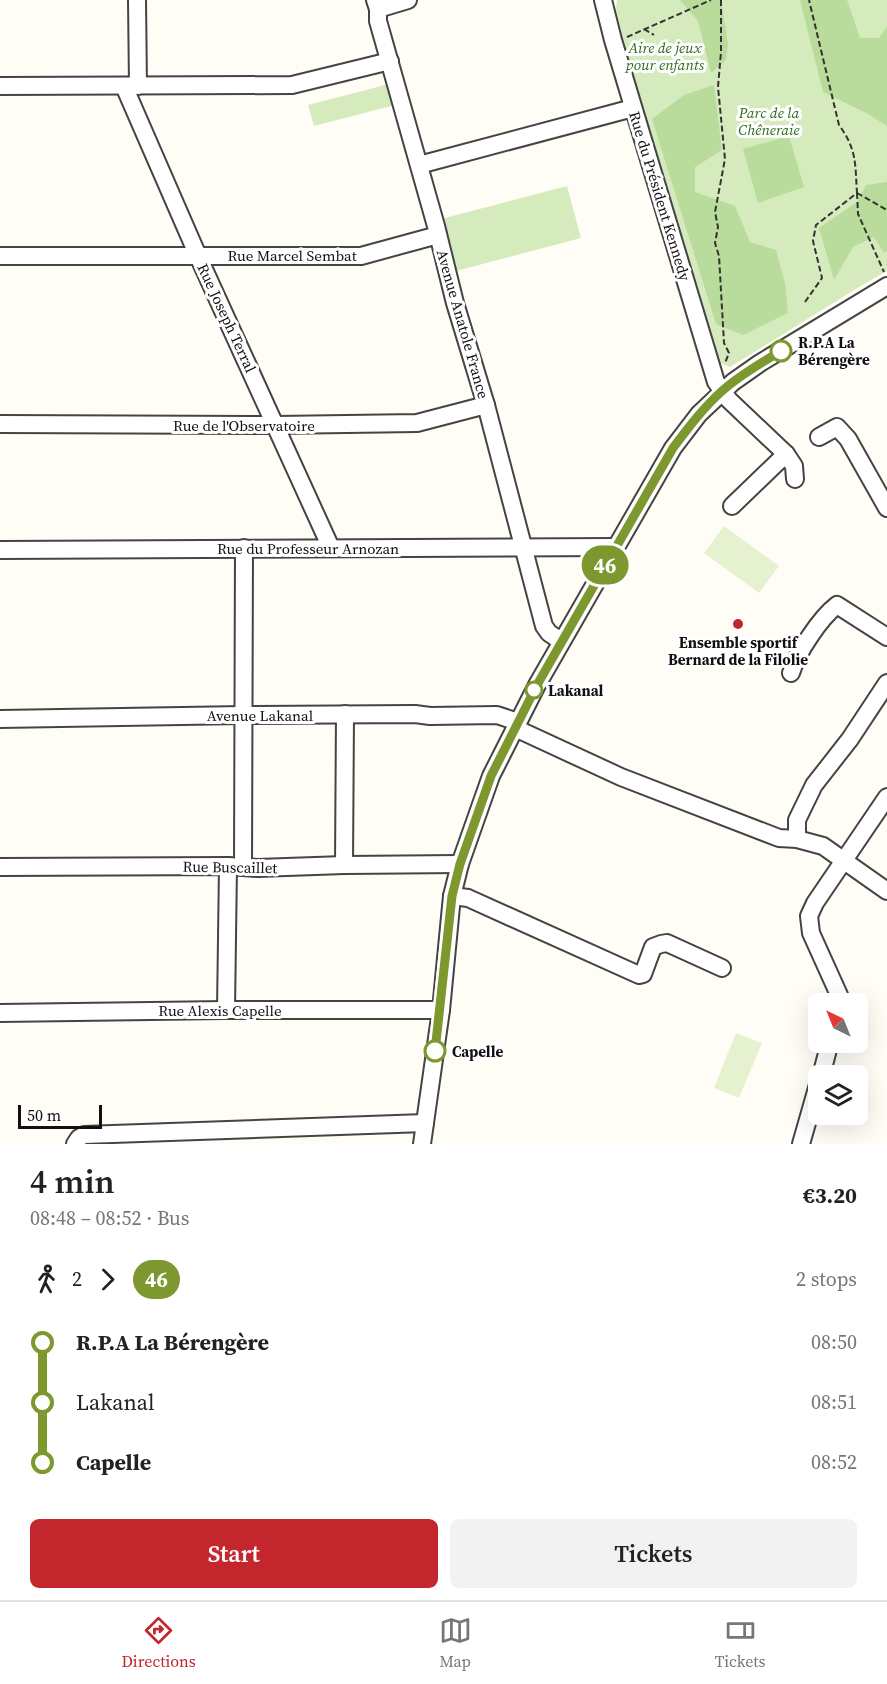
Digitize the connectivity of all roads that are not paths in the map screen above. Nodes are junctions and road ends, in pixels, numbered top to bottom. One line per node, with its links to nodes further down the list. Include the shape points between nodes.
1 (137, 0): 7 (street)
2 (408, 0): 4 (street)
3 (603, 0): 8 (street, Rue du Président Kennedy)
4 (377, 5): 5 (street, Avenue Anatole France)
5 (390, 61): 7 (street, via 292,85); 9 (street, Avenue Anatole France)
6 (0, 86): 7 (street)
7 (131, 86): 12 (street, Rue Joseph Terral)
8 (633, 108): 9 (street); 14 (street, Rue du Président Kennedy)
9 (419, 165): 10 (street, Avenue Anatole France)
10 (438, 235): 12 (street, Rue Marcel Sembat, via 361,256); 15 (street, Avenue Anatole France)
11 (0, 256): 12 (street, Rue Marcel Sembat)
12 (198, 256): 17 (street, Rue Joseph Terral)
13 (887, 286): 14 (street)
14 (719, 386): 19 (street); 24 (street, via 673,448)
15 (486, 405): 17 (street, Rue de l'Observatoire, via 417,423); 23 (street, Avenue Anatole France)
16 (0, 424): 17 (street, Rue de l'Observatoire)
17 (276, 425): 25 (street, Rue Joseph Terral)
18 (819, 437): 22 (street, via 837,428 848,439)
19 (786, 454): 20 (street, via 794,466); 21 (street)
20 (795, 479)
21 (732, 506)
22 (887, 507)
23 (524, 547): 24 (street, Rue du Professeur Arnozan); 25 (street, Rue du Professeur Arnozan); 29 (street, Avenue Anatole France, via 544,626)
24 (615, 547): 29 (street)
25 (331, 548): 27 (street, Rue du Professeur Arnozan)
26 (0, 549): 27 (street, Rue du Professeur Arnozan)
27 (244, 549): 33 (street)
28 (887, 637): 30 (street, via 837,605 806,643)
29 (561, 641): 35 (street)
30 (790, 673)
31 (887, 683): 37 (street, via 814,785 797,820)
32 (345, 714): 33 (street, Avenue Lakanal); 35 (street, Avenue Lakanal, via 498,715); 40 (street)
33 (243, 715): 34 (street, Avenue Lakanal); 41 (street)
34 (0, 719)
35 (517, 725): 37 (street, Avenue Lakanal, via 621,777 779,838); 39 (street, via 491,776)
36 (887, 797): 38 (street)
37 (797, 839): 38 (street, Avenue Lakanal, via 823,846)
38 (843, 861): 43 (street, Avenue Lakanal); 46 (street, via 809,916 811,933)
39 (460, 864): 40 (street, Rue Buscaillet); 44 (street)
40 (344, 865): 41 (street, Rue Buscaillet)
41 (236, 866): 42 (street, Rue Buscaillet); 47 (street)
42 (0, 867)
43 (887, 891)
44 (452, 896): 45 (street, via 468,898 639,975 643,974 653,947 667,943); 48 (street)
45 (722, 968)
46 (838, 993)
47 (226, 1010): 48 (street, Rue Alexis Capelle); 49 (street, Rue Alexis Capelle)
48 (441, 1010): 51 (street)
49 (0, 1013)
50 (808, 1120): 54 (street)
51 (425, 1123): 52 (street, via 84,1135); 53 (street)
52 (75, 1144)
53 (422, 1144)
54 (801, 1144)

